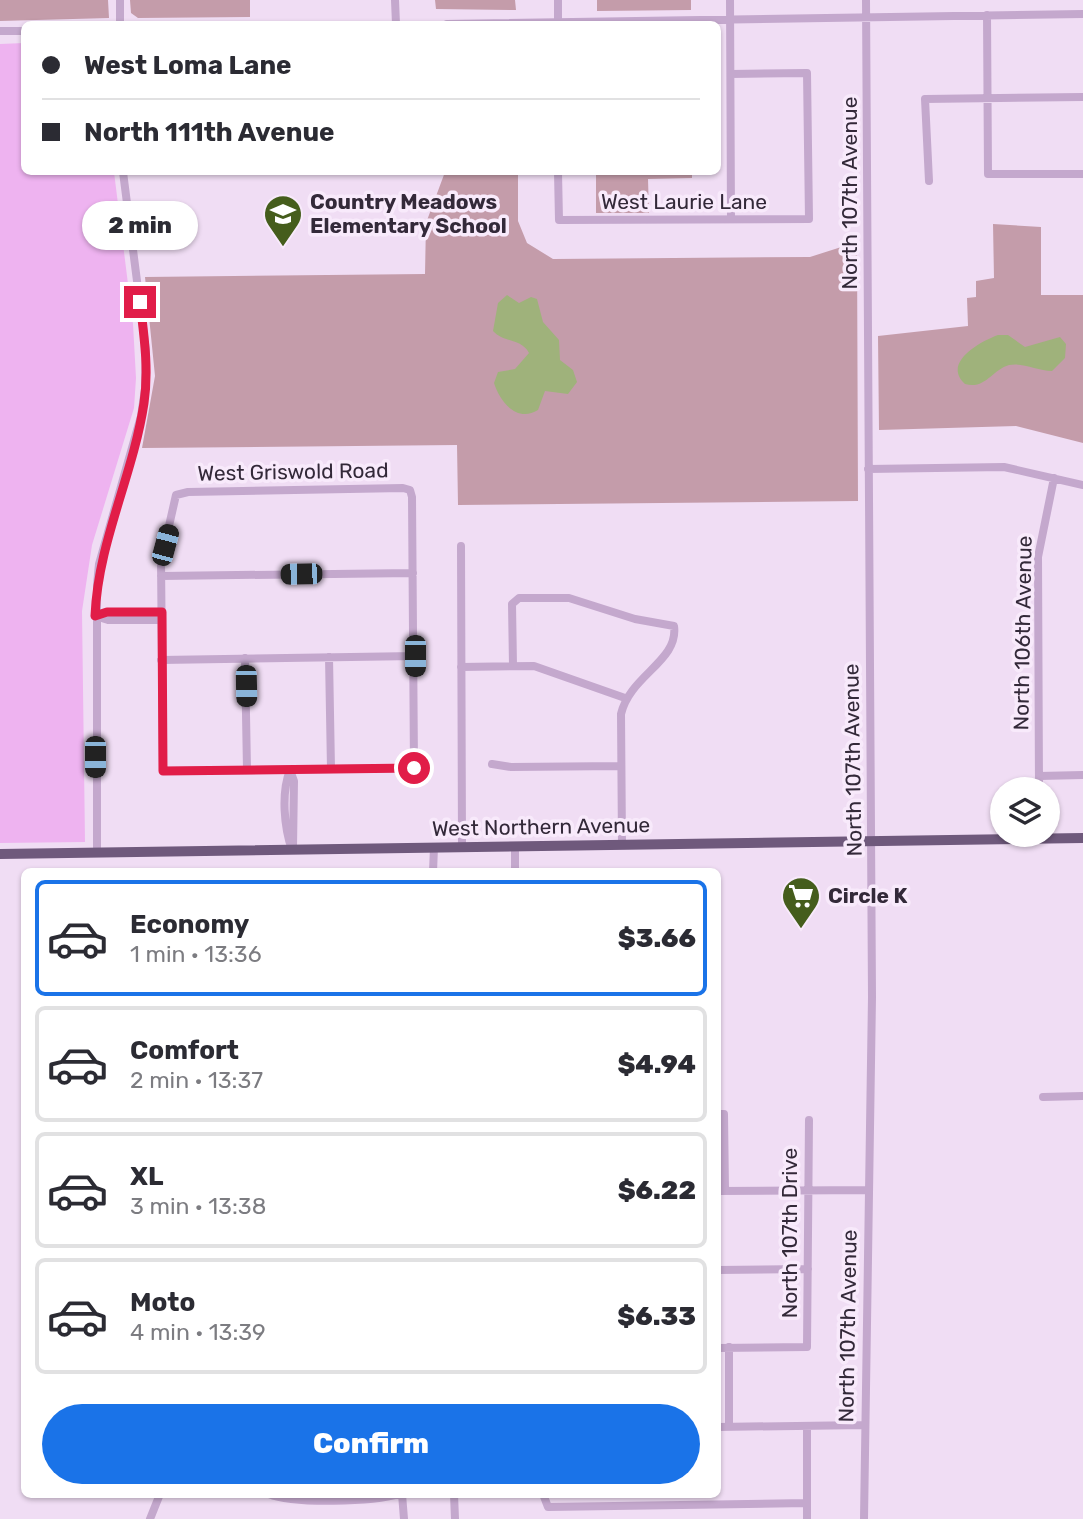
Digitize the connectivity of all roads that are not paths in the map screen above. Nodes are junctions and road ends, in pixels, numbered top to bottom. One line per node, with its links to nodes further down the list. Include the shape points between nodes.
1 (120, 0): 10 (street)
2 (395, 0): 11 (street)
3 (558, 0): 12 (street)
4 (730, 0): 9 (street)
5 (866, 0): 8 (street, North 107th Avenue)
6 (1083, 14): 7 (street)
7 (987, 15): 8 (street); 18 (street)
8 (867, 17): 9 (street); 24 (street, North 107th Avenue)
9 (730, 19): 13 (street); 16 (street)
10 (120, 21)
11 (396, 21)
12 (558, 21)
13 (644, 21)
14 (0, 31): 15 (street)
15 (21, 31)
16 (731, 74): 23 (street); 23 (street, West Laurie Lane, via 807,73 809,219)
17 (1083, 97): 18 (street)
18 (987, 99): 19 (street, via 988,174); 22 (street, via 925,99)
19 (1083, 174)
20 (123, 175): 30 (street, via 146,351 145,389 99,564)
21 (558, 175): 23 (street, West Laurie Lane, via 559,220)
22 (929, 181)
23 (732, 219)
24 (868, 469): 25 (street, via 995,467); 49 (street, North 107th Avenue)
25 (1054, 478): 26 (street); 45 (street, North 106th Avenue, via 1038,557)
26 (1083, 485)
27 (461, 546): 37 (street)
28 (413, 573): 29 (street); 29 (street, West Griswold Road, via 410,490 201,491 176,495); 32 (street)
29 (161, 576): 31 (street)
30 (95, 616): 31 (street, via 108,620); 55 (street)
31 (162, 616): 35 (street)
32 (415, 656): 33 (street); 41 (street, via 414,768)
33 (329, 657): 34 (street); 41 (street)
34 (245, 658): 35 (street); 42 (street)
35 (161, 660): 42 (street, via 163,771)
36 (513, 666): 37 (street); 38 (street, via 550,670); 38 (street, via 514,599 569,598 674,626 669,651)
37 (461, 667): 53 (street)
38 (625, 698): 40 (street)
39 (492, 764): 40 (street)
40 (621, 766): 50 (street)
41 (331, 769): 43 (street)
42 (247, 770): 43 (street)
43 (290, 770): 54 (street, via 294,780)
44 (1083, 775): 45 (street)
45 (1039, 776)
46 (1060, 837): 48 (main road, West Northern Avenue)
47 (990, 838): 49 (main road, West Northern Avenue)
48 (1083, 838)
49 (871, 842): 50 (main road, West Northern Avenue); 64 (street, North 107th Avenue)
50 (622, 845): 51 (main road, West Northern Avenue)
51 (515, 846): 53 (main road, West Northern Avenue); 58 (street)
52 (433, 847): 53 (main road, West Northern Avenue); 54 (main road, West Northern Avenue); 57 (street)
53 (462, 847)
54 (292, 850): 55 (main road, West Northern Avenue)
55 (97, 853): 56 (main road, West Northern Avenue)
56 (0, 854)
57 (433, 868)
58 (515, 868)
59 (1083, 1096): 60 (street)
60 (1043, 1097)
61 (721, 1114): 65 (street)
62 (808, 1120): 63 (street, North 107th Drive)
63 (809, 1190): 64 (street); 65 (street); 66 (street, North 107th Drive)
64 (867, 1190): 70 (street, North 107th Avenue)
65 (721, 1191)
66 (808, 1269): 67 (street); 69 (street, North 107th Drive, via 807,1347)
67 (721, 1270)
68 (721, 1348): 69 (street)
69 (729, 1348): 73 (street)
70 (865, 1425): 71 (street); 85 (street, North 107th Avenue)
71 (807, 1426): 73 (street); 80 (street)
72 (721, 1427): 73 (street)
73 (729, 1427)
74 (158, 1498): 81 (street)
75 (284, 1498): 76 (street)
76 (377, 1498)
77 (401, 1498): 82 (street)
78 (454, 1498): 83 (street)
79 (545, 1498): 80 (street, via 548,1507)
80 (807, 1503): 84 (street)
81 (150, 1519)
82 (404, 1519)
83 (455, 1519)
84 (807, 1519)
85 (864, 1519)

